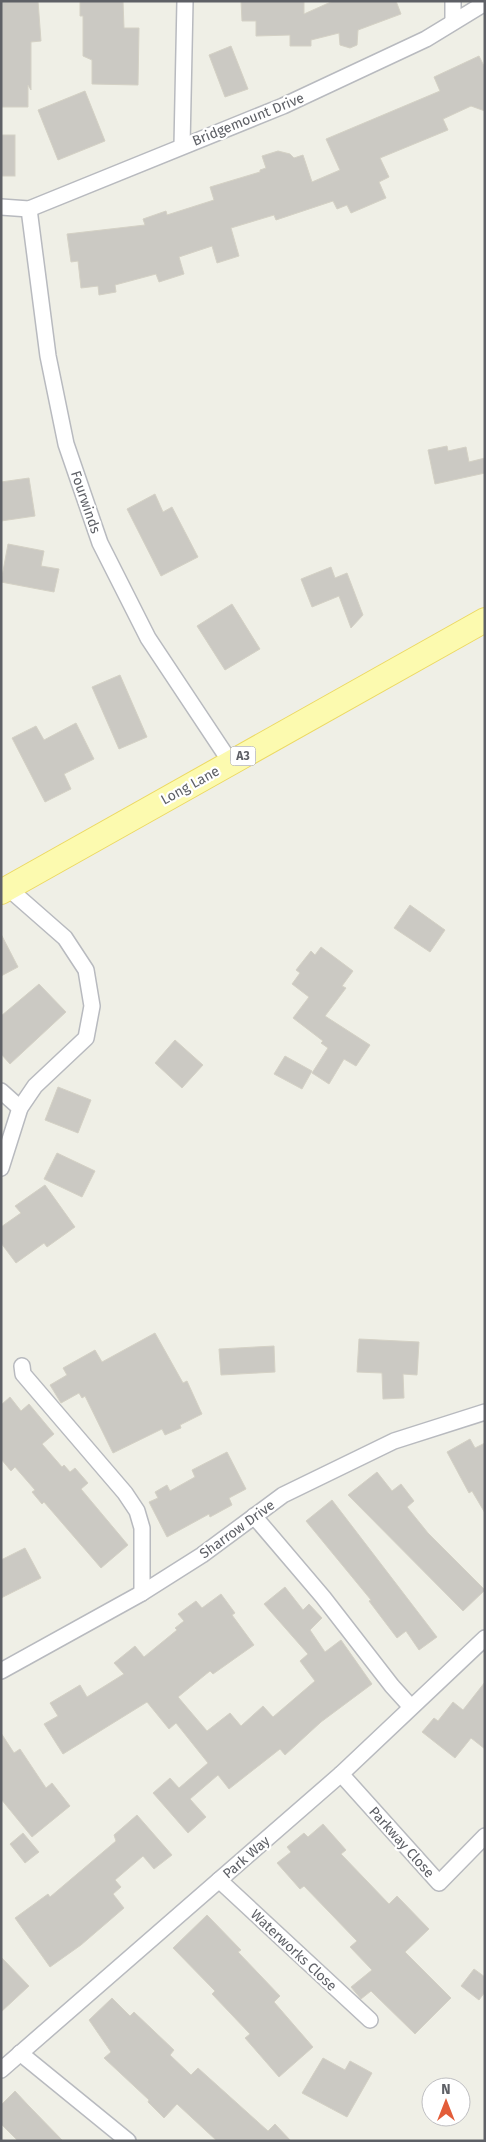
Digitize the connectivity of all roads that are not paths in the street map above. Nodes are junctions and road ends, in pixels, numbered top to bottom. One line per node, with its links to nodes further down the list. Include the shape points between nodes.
1 (185, 1): 5 (street)
2 (453, 1): 4 (street)
3 (485, 3): 4 (street, Bridgemount Drive)
4 (453, 22): 5 (street, Bridgemount Drive, via 426,39 283,106)
5 (182, 146): 7 (street, Bridgemount Drive)
6 (1, 208): 7 (street, Bridgemount Drive)
7 (29, 209): 9 (street, Fourwinds, via 48,356 66,444 100,543 148,638)
8 (485, 620): 9 (main road, Long Lane / A3)
9 (231, 763): 10 (main road, Long Lane / A3)
10 (5, 890): 12 (street, via 65,938 86,970 92,1006 86,1038 35,1086)
11 (1, 1091): 12 (street)
12 (20, 1108): 13 (street)
13 (1, 1168)
14 (22, 1366): 17 (street, via 23,1374 137,1511 142,1528)
15 (485, 1412): 16 (street, Sharrow Drive, via 394,1441 283,1495)
16 (254, 1516): 17 (street, Sharrow Drive, via 202,1555); 20 (street)
17 (142, 1593): 19 (street, Sharrow Drive)
18 (485, 1638): 20 (street, Park Way)
19 (1, 1671)
20 (411, 1707): 21 (street, Park Way)
21 (341, 1774): 22 (street, Parkway Close, via 439,1883); 23 (street, Park Way)
22 (485, 1836)
23 (219, 1880): 24 (street, Waterworks Close); 25 (street, Park Way)
24 (370, 2020)
25 (20, 2053): 26 (street, Park Way); 27 (street)
26 (1, 2070)
27 (128, 2141)

